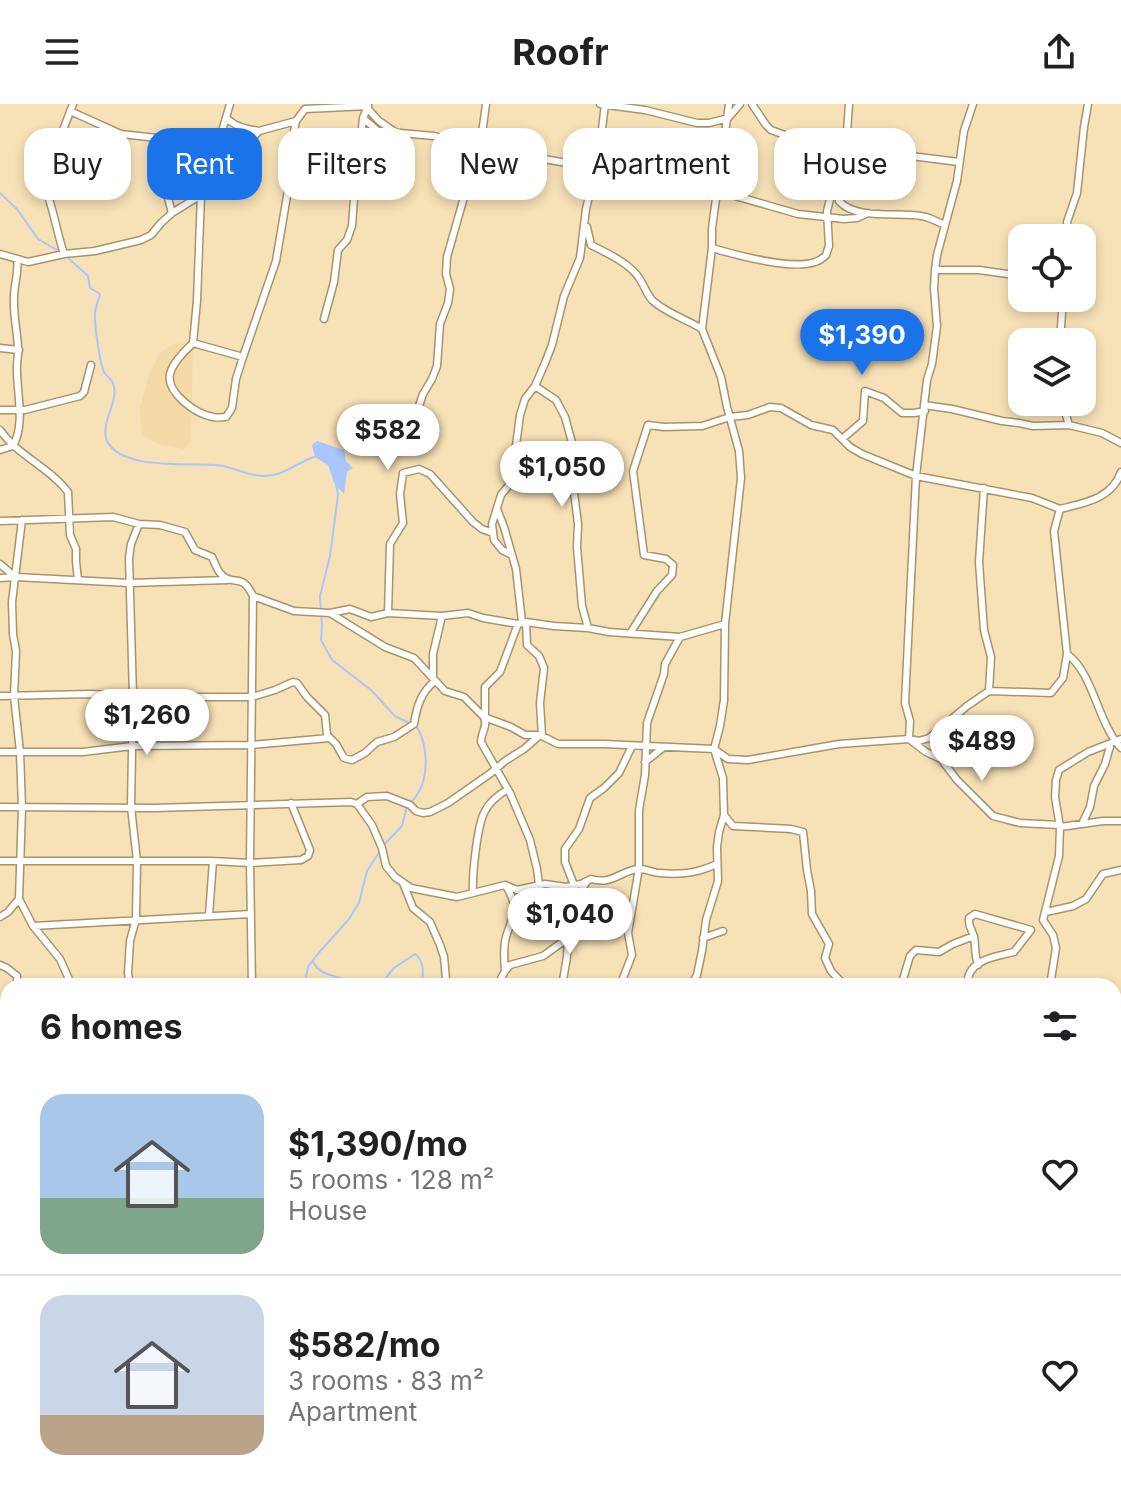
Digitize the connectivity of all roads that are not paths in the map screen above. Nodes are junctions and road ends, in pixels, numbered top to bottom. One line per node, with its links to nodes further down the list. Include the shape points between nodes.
1 (230, 104): 12 (street)
2 (486, 104): 20 (street)
3 (603, 104): 14 (street, via 697,123); 21 (street)
4 (729, 104): 14 (street)
5 (740, 104): 14 (street)
6 (752, 104): 25 (street)
7 (849, 104): 23 (street)
8 (973, 104): 28 (street)
9 (1088, 104): 42 (street, via 1077,193)
10 (368, 106): 13 (street); 15 (street, via 305,109); 19 (street)
11 (71, 107): 26 (street, via 121,134); 46 (street, via 43,182)
12 (226, 118): 16 (street); 17 (street)
13 (363, 118): 18 (street); 50 (street, via 353,165 352,226 338,250)
14 (728, 118): 22 (street)
15 (296, 121): 24 (street); 55 (street, via 276,261)
16 (223, 128)
17 (242, 128)
18 (375, 128)
19 (389, 128)
20 (483, 128)
21 (601, 128)
22 (727, 128)
23 (847, 128)
24 (262, 130)
25 (774, 131)
26 (147, 137)
27 (916, 156): 28 (street)
28 (959, 162): 43 (street)
29 (169, 200): 38 (street)
30 (193, 200): 38 (street)
31 (201, 200): 52 (street)
32 (463, 200): 66 (street, via 447,257 450,289 440,324 437,366 418,409)
33 (587, 200): 41 (street)
34 (717, 200): 44 (street)
35 (749, 200): 40 (street)
36 (830, 200): 40 (street)
37 (839, 200): 39 (street, via 845,208)
38 (172, 213): 46 (street, via 141,240)
39 (868, 213): 40 (street); 43 (street, via 917,215)
40 (826, 218): 44 (street, via 829,246 818,262 786,264)
41 (585, 219): 51 (street, via 591,245 638,275 661,306); 57 (street, via 580,258)
42 (1067, 224)
43 (945, 225): 48 (street)
44 (712, 248): 51 (street)
45 (0, 254): 47 (street)
46 (64, 254): 47 (street)
47 (17, 260): 54 (street)
48 (935, 270): 49 (street); 58 (street, via 937,326)
49 (1008, 274)
50 (324, 319)
51 (702, 329): 62 (street, via 718,365)
52 (193, 343): 55 (street); 55 (street, via 170,375 172,389 191,408 213,418 226,417 232,408)
53 (0, 348): 54 (street)
54 (19, 350): 60 (street)
55 (243, 357)
56 (91, 365): 60 (street, via 80,396)
57 (535, 386): 73 (street, via 520,415 509,485); 93 (street, via 556,400 576,457 577,547)
58 (924, 408): 63 (street, via 1033,426); 65 (street, via 902,413 865,391 863,421); 71 (street)
59 (0, 410): 60 (street)
60 (19, 410): 68 (street)
61 (1066, 416): 63 (street)
62 (730, 417): 65 (street, via 781,408); 92 (street, via 741,478); 94 (street, via 702,426 648,425 633,471 644,555 673,565 672,575)
63 (1069, 425): 67 (street)
64 (0, 430): 68 (street)
65 (842, 439): 71 (street, via 862,454)
66 (378, 443)
67 (1121, 443)
68 (13, 446): 69 (street); 75 (street, via 66,489)
69 (0, 450)
70 (1121, 472): 74 (street, via 1107,493)
71 (916, 476): 72 (street); 106 (street, via 905,703)
72 (984, 488): 74 (street); 98 (street, via 979,562 991,657)
73 (497, 509): 79 (street); 80 (street)
74 (1060, 509): 96 (street, via 1054,531)
75 (69, 517): 76 (street); 78 (street, via 113,517); 84 (street)
76 (22, 520): 77 (street); 82 (street)
77 (0, 521)
78 (139, 524): 85 (street, via 185,532 195,550 212,557 221,575); 86 (street, via 131,544)
79 (493, 533): 80 (street, via 502,550); 89 (street, via 473,522 430,474 419,469 403,473 403,523 390,544)
80 (512, 555): 91 (street)
81 (0, 564): 82 (street)
82 (16, 577): 83 (street); 84 (street); 100 (street)
83 (0, 578)
84 (78, 580): 86 (street)
85 (239, 580): 86 (street); 87 (street)
86 (129, 583): 101 (street)
87 (253, 596): 88 (street, via 294,611); 102 (street)
88 (330, 613): 89 (street); 97 (street, via 414,658)
89 (388, 613): 90 (street)
90 (442, 616): 91 (street, via 468,613); 97 (street, via 433,654)
91 (522, 622): 93 (street); 103 (street, via 500,672 485,687); 104 (street, via 527,645 544,668)
92 (725, 624): 95 (street); 114 (street, via 724,700)
93 (588, 628): 94 (street)
94 (631, 632): 95 (street)
95 (680, 637): 111 (street, via 665,664 647,723)
96 (1067, 654): 98 (street, via 1063,678 1051,693); 107 (street, via 1076,660)
97 (434, 679): 103 (street); 105 (street, via 414,724 377,742 357,759 344,758)
98 (989, 691): 106 (street, via 929,738)
99 (0, 696): 100 (street)
100 (14, 696): 101 (street); 116 (street)
101 (133, 696): 102 (street); 109 (street)
102 (252, 697): 105 (street, via 297,683 325,715); 108 (street)
103 (485, 717): 104 (street, via 525,735); 118 (street, via 481,742)
104 (541, 735): 110 (street, via 558,744); 118 (street)
105 (329, 738): 108 (street)
106 (909, 739): 114 (street, via 839,744 748,760 728,759); 129 (street, via 941,759 993,816)
107 (1116, 741): 113 (street); 128 (street); 129 (street, via 1059,770 1055,797)
108 (252, 745): 109 (street); 121 (street)
109 (132, 746): 116 (street); 124 (street)
110 (632, 746): 111 (street); 142 (street, via 619,773 590,798 565,849)
111 (646, 746): 112 (street); 117 (street)
112 (664, 747): 114 (street); 117 (street)
113 (1121, 748)
114 (714, 749): 126 (street, via 723,778)
115 (0, 752): 116 (street)
116 (20, 752): 125 (street)
117 (645, 762): 136 (street)
118 (497, 768): 119 (street); 122 (street, via 448,803 423,813 387,796 367,797)
119 (508, 789): 141 (street, via 530,840); 143 (street, via 482,816)
120 (291, 803): 121 (street); 122 (street); 134 (street, via 308,856)
121 (251, 804): 124 (street); 134 (street)
122 (357, 804): 139 (street, via 372,825 386,866)
123 (0, 807): 125 (street)
124 (131, 807): 125 (street); 132 (street)
125 (22, 808): 131 (street)
126 (724, 815): 135 (street); 167 (street, via 733,826 803,832 812,914 829,944 825,958)
127 (1121, 821): 128 (street)
128 (1082, 824): 129 (street)
129 (1060, 826): 145 (street)
130 (0, 861): 131 (street)
131 (20, 861): 132 (street); 144 (street)
132 (137, 861): 133 (street); 149 (street)
133 (213, 861): 134 (street); 147 (street)
134 (250, 863): 146 (street)
135 (717, 864): 136 (street, via 697,873); 154 (street, via 718,881)
136 (639, 868): 138 (street, via 600,882); 165 (street, via 628,933 632,955)
137 (1121, 870): 145 (street, via 1103,874 1086,899)
138 (591, 879): 142 (street); 153 (street, via 583,887)
139 (402, 881): 143 (street, via 452,897); 162 (street, via 413,908 430,922)
140 (505, 885): 141 (street, via 517,890); 143 (street); 157 (street, via 515,907 506,938)
141 (539, 885): 142 (street)
142 (574, 885)
143 (473, 893)
144 (19, 899): 148 (street); 150 (street)
145 (1046, 912): 170 (street, via 1043,920 1053,935)
146 (251, 914): 147 (street); 161 (street)
147 (209, 915): 149 (street)
148 (0, 917)
149 (136, 919): 150 (street); 160 (street)
150 (33, 926): 159 (street)
151 (723, 931): 154 (street)
152 (974, 936): 156 (street); 156 (street, via 968,924 975,914 1031,930 1014,952 987,957); 168 (street, via 939,952 916,950)
153 (568, 938): 157 (street, via 543,956); 164 (street)
154 (703, 938): 166 (street)
155 (0, 965): 158 (street)
156 (978, 965): 169 (street)
157 (505, 971): 163 (street)
158 (17, 978)
159 (68, 978)
160 (129, 978)
161 (252, 978)
162 (446, 978)
163 (501, 978)
164 (563, 978)
165 (623, 978)
166 (695, 978)
167 (838, 978)
168 (903, 978)
169 (967, 978)
170 (1050, 978)

